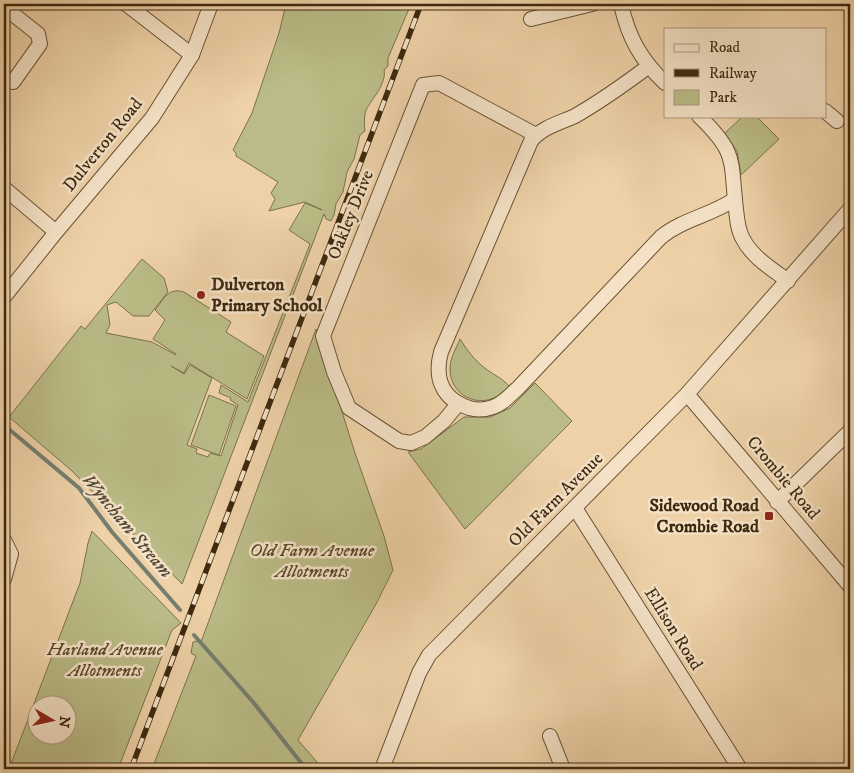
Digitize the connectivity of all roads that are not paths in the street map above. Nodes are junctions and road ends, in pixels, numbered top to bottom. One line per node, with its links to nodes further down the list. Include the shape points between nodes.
1 (126, 4): 7 (street)
2 (211, 4): 7 (street, Dulverton Road)
3 (592, 4): 6 (street)
4 (621, 4): 8 (street, via 631,39)
5 (4, 7): 10 (street, via 38,34 40,44)
6 (532, 19)
7 (192, 55): 18 (street, Dulverton Road, via 145,127)
8 (649, 66): 9 (street); 14 (street, via 602,99)
9 (664, 80)
10 (13, 82)
11 (826, 112): 13 (street)
12 (701, 118): 16 (street, via 728,150 733,164)
13 (837, 121)
14 (536, 135): 22 (street, via 526,151 441,352 441,384); 22 (street, Oakley Drive, via 439,83 423,85 323,336 349,408 399,441 411,443 425,437)
15 (4, 188): 18 (street)
16 (735, 200): 19 (street, via 742,239 757,257); 22 (street, via 677,226 661,237 500,404 483,409)
17 (850, 210): 19 (street, Old Farm Avenue)
18 (56, 232): 20 (street, Dulverton Road)
19 (790, 280): 21 (street, Old Farm Avenue)
20 (4, 297)
21 (687, 394): 24 (street, Crombie Road); 25 (street, Old Farm Avenue)
22 (458, 404)
23 (850, 431): 24 (street)
24 (778, 502): 28 (street, Crombie Road)
25 (575, 508): 30 (street, Old Farm Avenue, via 429,655); 32 (street, Ellison Road)
26 (4, 540): 27 (street, via 11,554)
27 (4, 579)
28 (850, 586)
29 (550, 736): 31 (street)
30 (382, 769)
31 (563, 769)
32 (740, 769)

